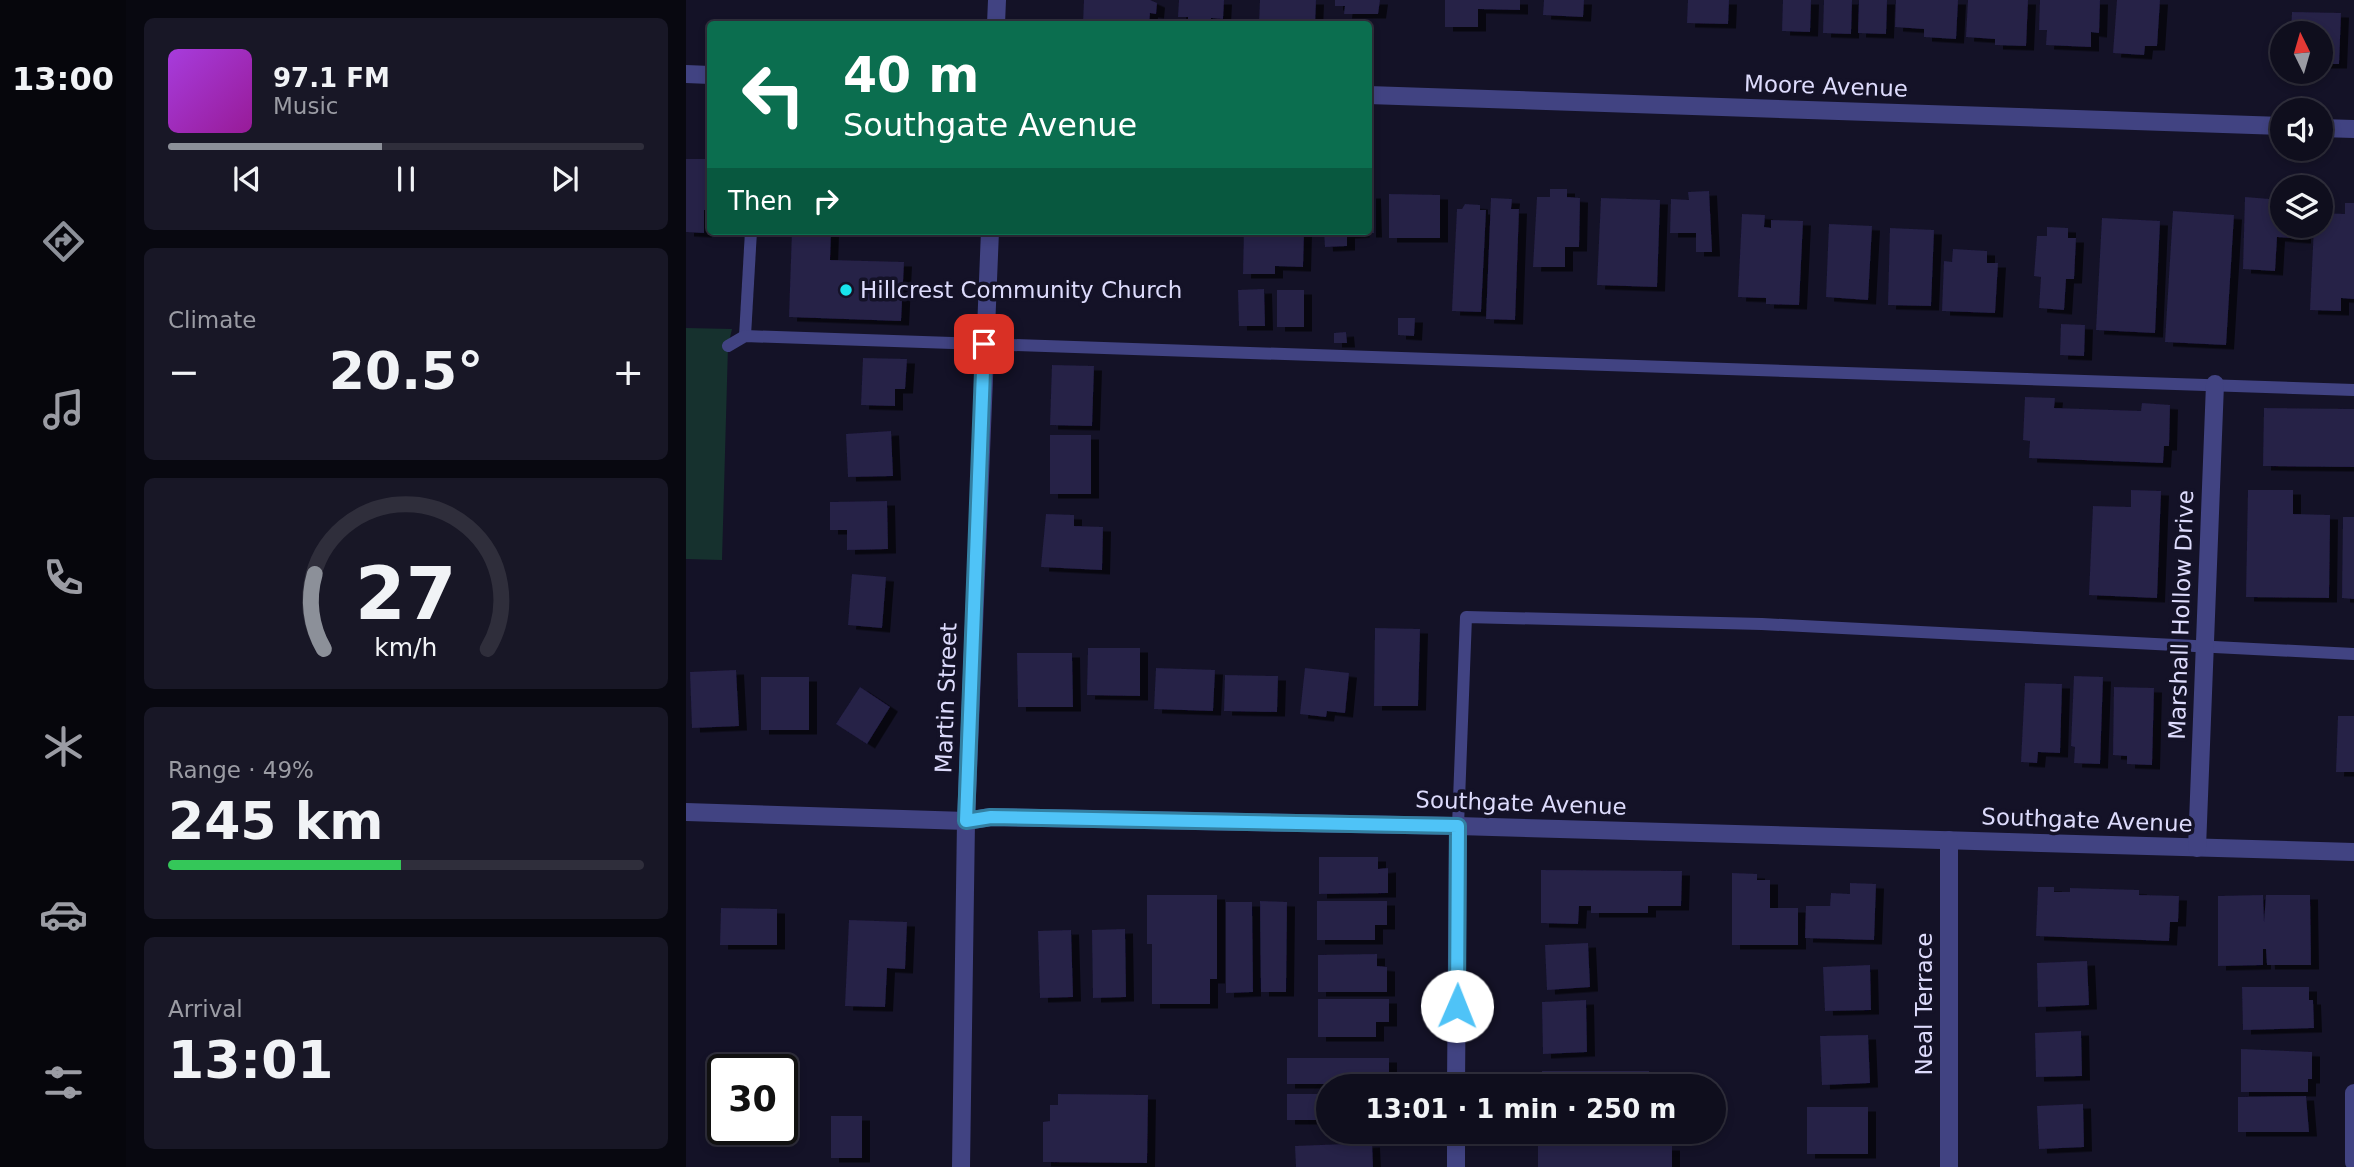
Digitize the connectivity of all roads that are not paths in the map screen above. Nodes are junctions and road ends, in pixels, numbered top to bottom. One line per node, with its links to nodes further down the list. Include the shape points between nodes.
1 (997, 0): 2 (street)
2 (996, 21)
3 (686, 74): 4 (street)
4 (707, 75)
5 (1372, 95): 6 (street, Moore Avenue)
6 (2270, 126)
7 (2333, 128): 8 (street)
8 (2354, 129)
9 (751, 235): 11 (lane)
10 (990, 235): 12 (street, Martin Street)
11 (745, 336): 12 (lane); 13 (lane)
12 (984, 344): 14 (lane); 19 (street, Martin Street)
13 (728, 346)
14 (2214, 384): 15 (lane); 16 (street, Marshall Hollow Drive)
15 (2354, 390)
16 (2204, 648): 17 (lane); 20 (lane, via 1762,624 1465,617); 22 (street, Marshall Hollow Drive)
17 (2354, 654)
18 (686, 811): 19 (street, Southgate Avenue)
19 (966, 821): 20 (street, Southgate Avenue, via 991,817); 28 (street, Martin Street)
20 (1458, 826): 21 (street, Southgate Avenue); 24 (street)
21 (1949, 840): 22 (street, Southgate Avenue); 30 (street, Neal Terrace)
22 (2197, 848): 23 (street, Southgate Avenue)
23 (2354, 852)
24 (1456, 1074)
25 (2354, 1093): 27 (street)
26 (1456, 1144): 29 (street)
27 (2354, 1162)
28 (961, 1167)
29 (1456, 1167)
30 (1949, 1167)

